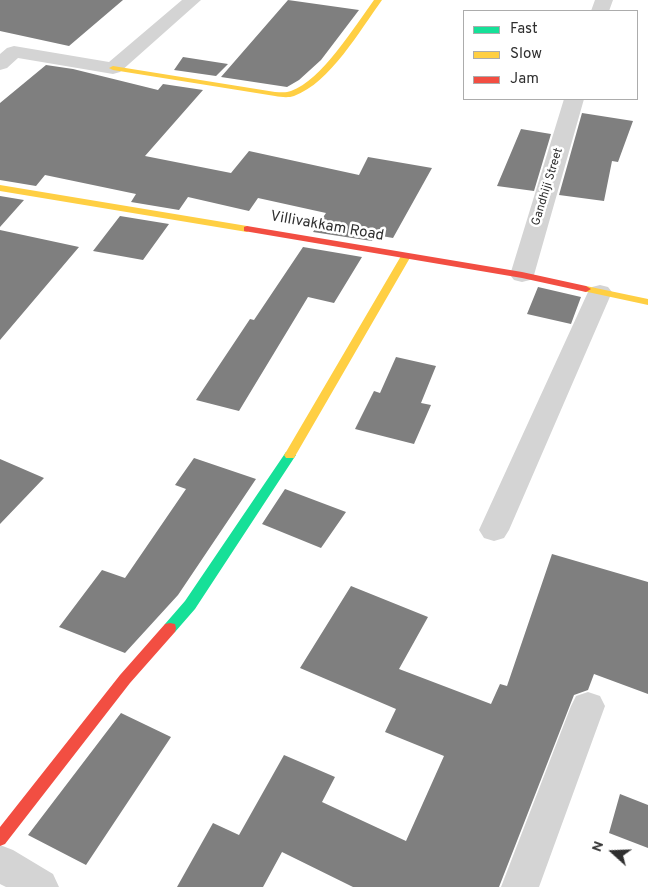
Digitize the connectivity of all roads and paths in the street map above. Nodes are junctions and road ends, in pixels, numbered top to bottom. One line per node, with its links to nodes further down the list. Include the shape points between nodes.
1 (192, 0): 4 (street)
2 (378, 0): 4 (street, via 324,70 291,94)
3 (0, 64): 4 (street, via 14,52)
4 (113, 68)
5 (574, 100): 8 (street, Gandhiji Street)
6 (0, 188): 7 (street, Villivakkam Road)
7 (406, 256): 8 (street, Villivakkam Road); 13 (street, via 301,438 190,606 125,680)
8 (522, 275): 9 (street, Villivakkam Road)
9 (600, 292): 10 (street, Villivakkam Road); 11 (street)
10 (648, 302)
11 (494, 530)
12 (588, 706): 16 (street)
13 (0, 839)
14 (0, 863): 15 (street)
15 (40, 887)
16 (520, 887)

